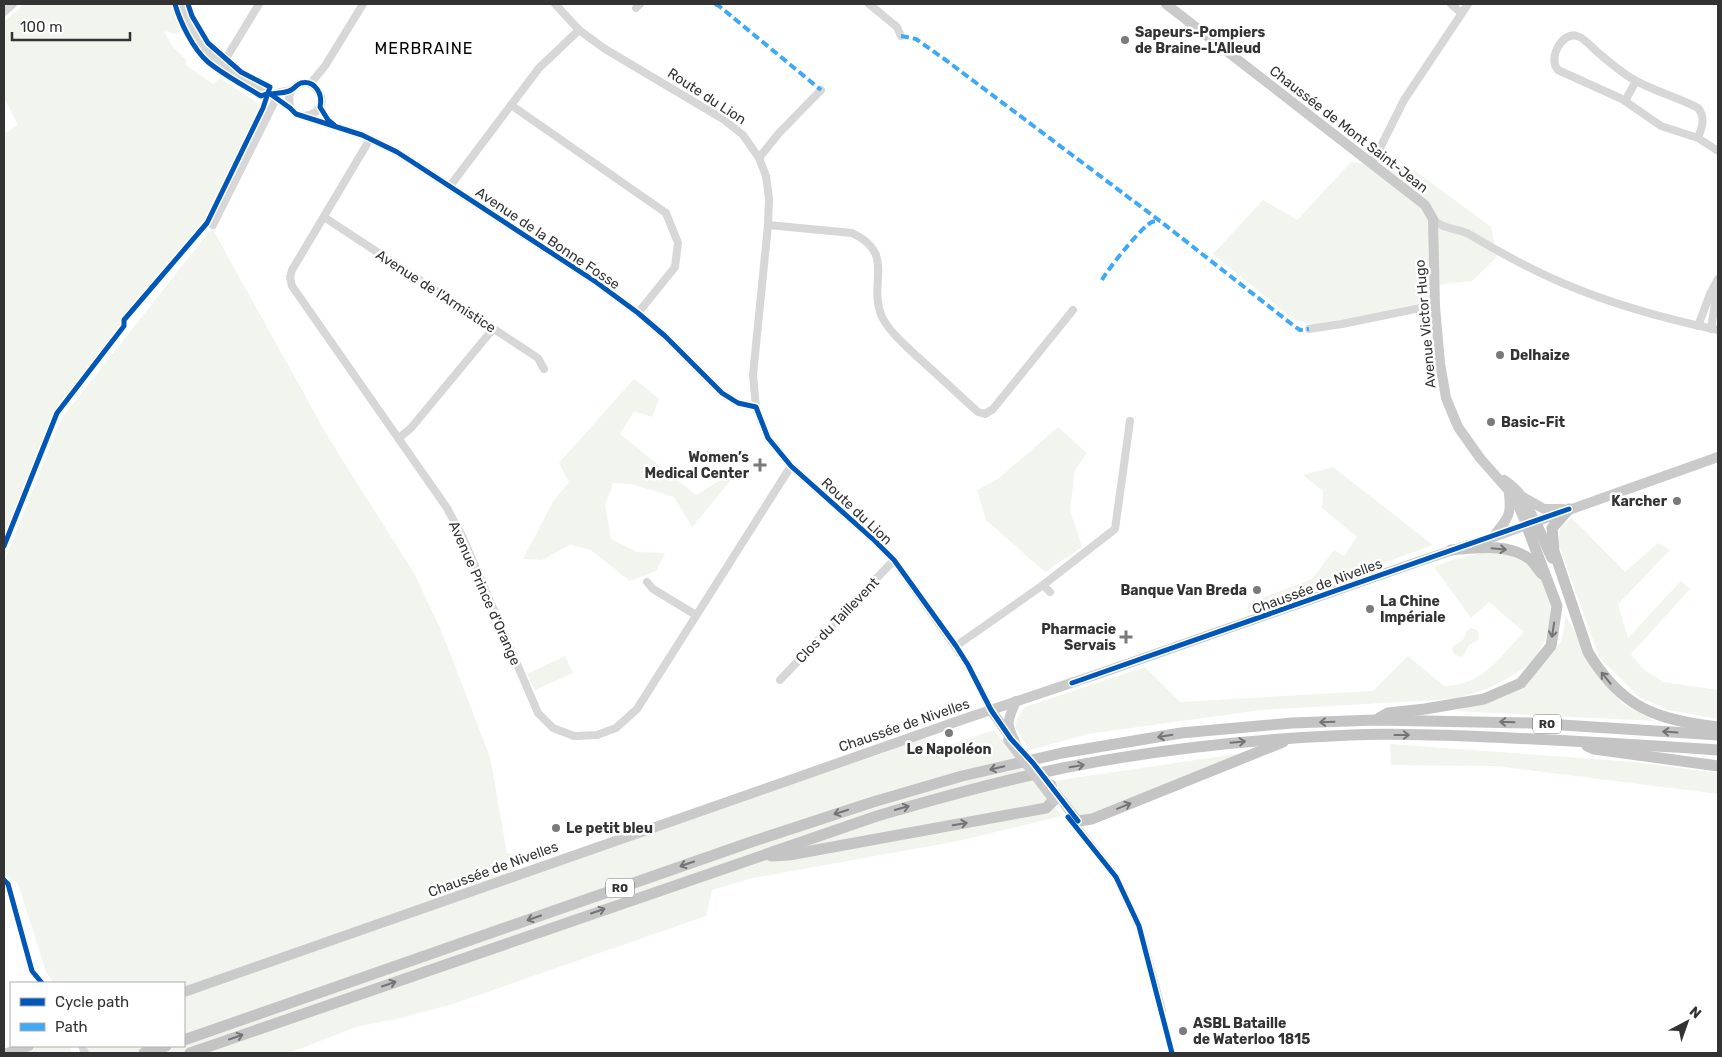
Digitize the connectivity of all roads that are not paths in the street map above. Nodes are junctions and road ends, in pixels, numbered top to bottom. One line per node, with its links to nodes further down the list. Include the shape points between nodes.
1 (13, 4): 10 (street)
2 (182, 4): 14 (street, via 199,42)
3 (259, 4): 14 (street)
4 (363, 4): 15 (street)
5 (555, 4): 12 (street, Route du Lion)
6 (869, 4): 13 (street, via 897,27)
7 (1166, 4): 32 (main road, Chaussée de Mont Saint-Jean)
8 (1452, 4): 11 (street)
9 (1468, 4): 11 (street)
10 (4, 12)
11 (1461, 13): 32 (street, via 1404,100)
12 (579, 30): 23 (street, via 539,68); 31 (street, Route du Lion, via 723,120 743,135)
13 (901, 36)
14 (222, 65): 21 (street)
15 (322, 71): 17 (street); 18 (street)
16 (1636, 81): 22 (street); 22 (street, via 1577,36 1566,37 1557,49 1553,62 1558,70); 28 (street, via 1698,108 1704,122)
17 (310, 84): 18 (street); 19 (street, via 300,84)
18 (318, 89): 24 (street, via 322,101)
19 (291, 90): 21 (street); 25 (street)
20 (821, 90): 31 (street)
21 (273, 97): 25 (street); 36 (street)
22 (1625, 101): 28 (street, via 1661,126)
23 (511, 105): 33 (street); 42 (street, via 666,212 678,243 675,268)
24 (320, 107): 26 (street); 27 (street)
25 (290, 108): 26 (street)
26 (304, 116): 27 (street, Avenue de la Bonne Fosse)
27 (335, 127): 29 (street, Avenue de la Bonne Fosse)
28 (1698, 138): 30 (street)
29 (370, 139): 33 (street, Avenue de la Bonne Fosse); 34 (street, Avenue Prince d'Orange)
30 (1718, 151)
31 (759, 158): 37 (street, Route du Lion, via 769,198)
32 (1372, 164): 35 (main road, Chaussée de Mont Saint-Jean, via 1425,205)
33 (450, 186): 42 (street, Avenue de la Bonne Fosse)
34 (324, 217): 44 (street, Avenue de l'Armistice); 50 (street, Avenue Prince d'Orange, via 292,270 292,286)
35 (1433, 219): 40 (main road, Avenue Victor Hugo); 43 (street, Chaussée de Mont Saint-Jean, via 1574,288)
36 (213, 225)
37 (768, 225): 41 (street, via 852,233 866,241 876,254 879,308 889,327 978,412 985,414 993,409); 48 (street, Route du Lion, via 753,374)
38 (1718, 279): 39 (street)
39 (1714, 287): 43 (street); 46 (street)
40 (1435, 307): 45 (street); 53 (main road, Avenue Victor Hugo, via 1446,398 1458,427)
41 (1073, 310)
42 (638, 312): 48 (street, Avenue de la Bonne Fosse, via 722,393 738,403)
43 (1698, 326): 46 (street, Chaussée de Mont Saint-Jean)
44 (493, 329): 47 (street, Avenue de l'Armistice, via 538,358); 50 (street, via 411,428)
45 (1309, 329)
46 (1715, 330)
47 (544, 369)
48 (756, 407): 52 (street, Route du Lion, via 768,438)
49 (1130, 421): 63 (street, via 1115,529)
50 (399, 438): 66 (street, Avenue Prince d'Orange, via 447,508 463,538 538,713 553,728 574,736 597,735 616,728 637,710)
51 (1718, 457): 56 (main road, Chaussée de Nivelles)
52 (791, 466): 60 (street, Route du Lion); 66 (street, Avenue Prince d'Orange)
53 (1493, 472): 54 (main road, Avenue Victor Hugo); 55 (main road, Avenue Victor Hugo)
54 (1509, 491): 57 (main road, Avenue Victor Hugo); 58 (main road, via 1509,515)
55 (1523, 497): 56 (main road, Avenue Victor Hugo, via 1544,509); 57 (main road, Avenue Victor Hugo)
56 (1569, 509): 57 (main road, Chaussée de Nivelles); 65 (highway, via 1552,528 1554,551)
57 (1530, 523): 58 (main road, Chaussée de Nivelles); 62 (highway); 65 (highway)
58 (1493, 537): 59 (main road, Chaussée de Nivelles)
59 (1451, 550): 62 (highway, one-way to 62, via 1511,550 1531,561); 69 (main road, Chaussée de Nivelles)
60 (894, 560): 67 (street, Route du Lion); 68 (street, Clos du Taillevent)
61 (647, 582): 66 (street)
62 (1549, 583): 71 (highway, one-way to 71, via 1557,606 1551,646 1521,682 1484,699 1388,713)
63 (1043, 585): 64 (street); 67 (street)
64 (1050, 592)
65 (1568, 594): 72 (highway, one-way to 65, via 1660,716 1616,691 1588,652)
66 (696, 615)
67 (956, 646): 70 (street, Route du Lion)
68 (780, 680)
69 (1016, 702): 70 (main road, Chaussée de Nivelles); 76 (main road, Route du Lion, via 1008,724)
70 (991, 710): 76 (main road, Route du Lion, via 996,725); 82 (main road, Chaussée de Nivelles)
71 (1376, 720): 73 (highway, R0, one-way to 71, via 1531,723); 84 (highway, R0, one-way to 84, via 1292,723 1181,734 1062,753 962,776 754,841)
72 (1718, 728)
73 (1718, 735)
74 (1292, 738): 75 (highway, R0, one-way to 75, via 1442,735); 80 (highway, one-way to 74, via 1092,819); 81 (highway, R0, one-way to 74, via 877,816 1064,768 1181,748)
75 (1571, 740): 77 (highway, R0); 78 (highway, via 1594,749)
76 (1012, 742): 79 (main road, Route du Lion, bridge); 79 (main road, Route du Lion, via 1033,763)
77 (1718, 750)
78 (1718, 766)
79 (1054, 793): 80 (main road, Route du Lion); 81 (highway, one-way to 79, via 789,856 1046,808)
80 (1074, 820): 83 (street, Route du Lion, via 1116,877 1139,926)
81 (756, 857): 89 (highway, R0, one-way to 81)
82 (185, 992)
83 (1162, 1010)
84 (185, 1040)
85 (26, 1047): 87 (main road)
86 (163, 1047): 88 (highway)
87 (7, 1053)
88 (144, 1053)
89 (190, 1053)

